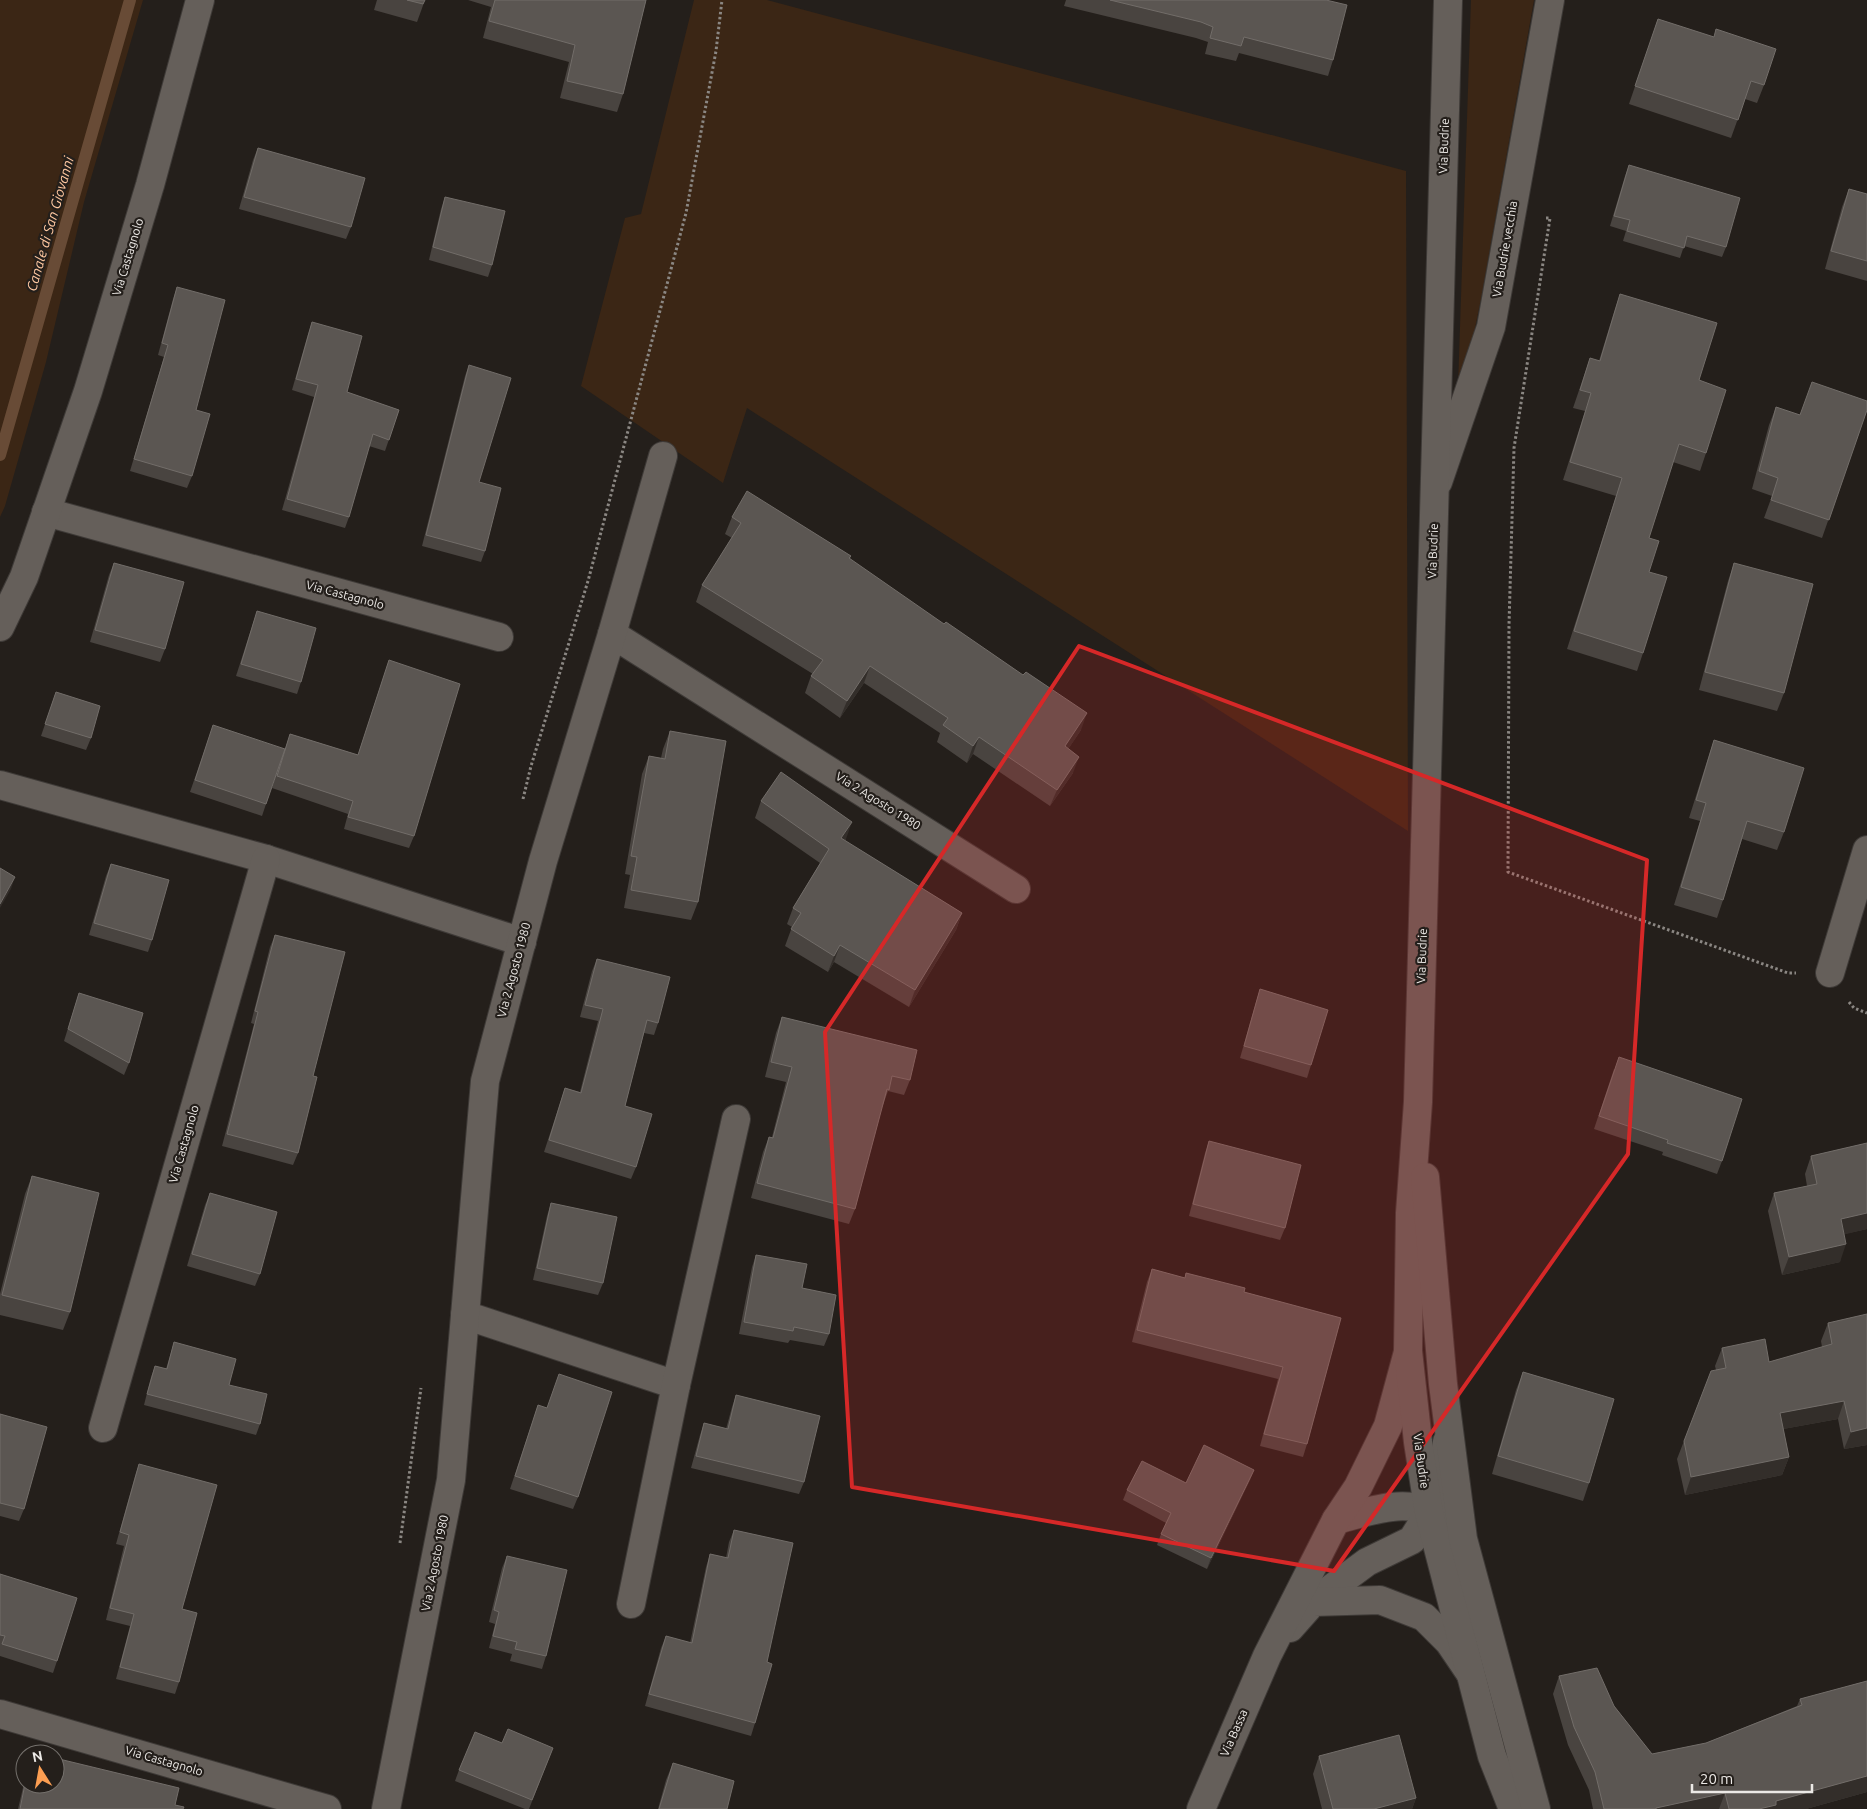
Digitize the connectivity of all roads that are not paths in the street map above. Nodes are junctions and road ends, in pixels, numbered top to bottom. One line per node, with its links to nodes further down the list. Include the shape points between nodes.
1 (200, 0): 6 (street, Via Castagnolo, via 150,184)
2 (1448, 0): 5 (street, Via Budrie)
3 (1550, 0): 5 (street, Via Budrie vecchia, via 1491,327)
4 (663, 456): 8 (street, Via 2 Agosto 1980)
5 (1434, 492): 16 (street, Via Budrie)
6 (46, 512): 7 (street, Via Castagnolo, via 24,577); 9 (street, Via Castagnolo)
7 (0, 627)
8 (612, 634): 13 (street, Via 2 Agosto 1980); 14 (street, Via 2 Agosto 1980, via 543,861)
9 (499, 638)
10 (0, 785): 12 (street)
11 (1867, 850): 15 (street)
12 (266, 859): 14 (street); 21 (street, Via Castagnolo)
13 (1016, 889)
14 (522, 942): 18 (street, Via 2 Agosto 1980, via 485,1081)
15 (1830, 973)
16 (1418, 1102): 19 (street, Via Budrie, via 1410,1213); 22 (street, Via Budrie)
17 (736, 1119): 20 (street)
18 (465, 1315): 20 (street); 32 (street, Via 2 Agosto 1980, via 451,1480)
19 (1408, 1351): 23 (street, Via Budrie); 24 (street, via 1388,1426 1358,1487)
20 (676, 1385): 27 (street)
21 (102, 1428)
22 (1448, 1429): 23 (street, via 1441,1485); 25 (street, Via Budrie, via 1463,1539)
23 (1429, 1512): 24 (street, via 1408,1507 1384,1508); 25 (street, via 1450,1534); 26 (street, via 1412,1540 1367,1562); 29 (street, Via Budrie)
24 (1336, 1520): 28 (street)
25 (1472, 1574): 35 (street, Via Budrie)
26 (1313, 1602): 28 (street); 29 (street, via 1380,1600 1424,1617 1448,1642)
27 (631, 1604)
28 (1267, 1656): 33 (street, Via Bassa)
29 (1472, 1676): 34 (street, Via Budrie, via 1492,1756)
30 (0, 1714): 31 (street, Via Castagnolo)
31 (327, 1809)
32 (386, 1809)
33 (1201, 1809)
34 (1513, 1809)
35 (1536, 1809)

